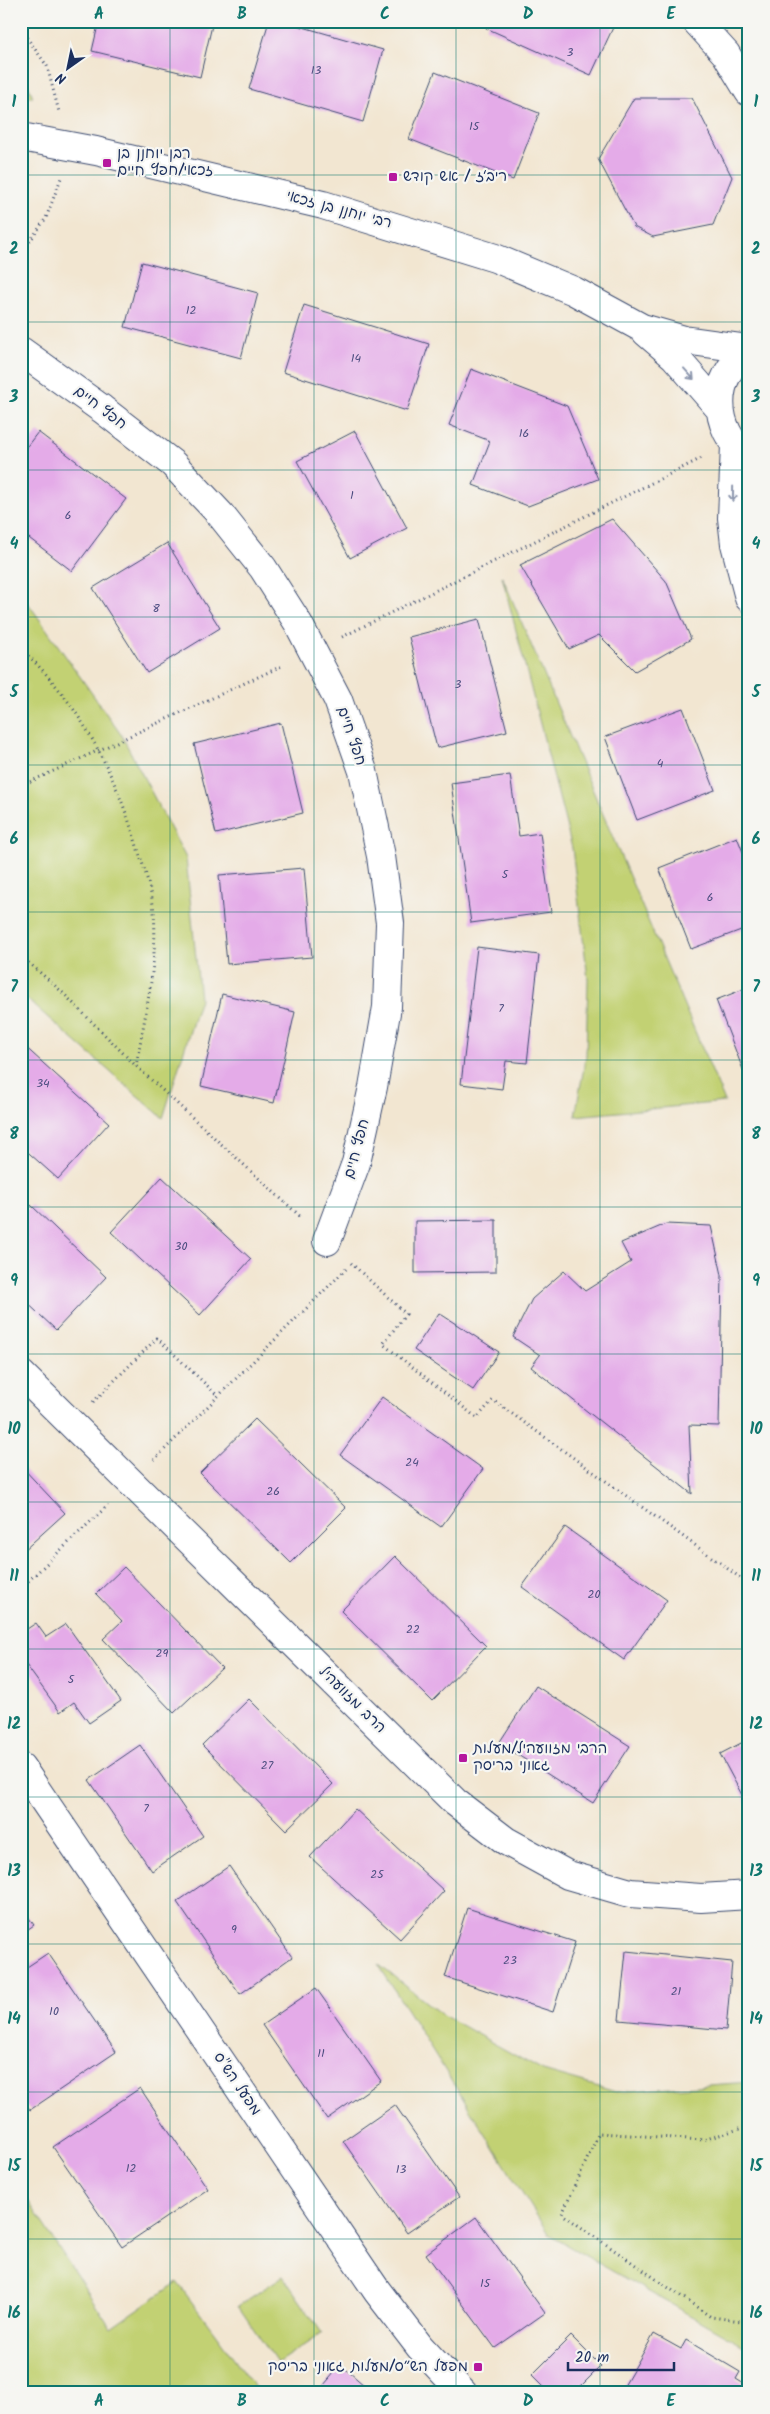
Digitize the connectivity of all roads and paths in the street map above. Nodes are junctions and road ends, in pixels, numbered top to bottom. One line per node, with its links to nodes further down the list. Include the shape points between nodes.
1 (28, 21): 3 (path)
2 (696, 21): 4 (street, via 726,54)
3 (21, 27)
4 (749, 92)
5 (21, 138): 6 (street, רבי יוחנן בן זכאי, via 177,169 323,204 412,230 495,258 574,291)
6 (642, 328): 7 (street, רבי יוחנן בן זכאי, via 684,340); 9 (street, רבי יוחנן בן זכאי, one-way to 9, via 674,356)
7 (749, 350): 9 (street, via 729,371)
8 (21, 351): 14 (street, חפץ חיים, via 172,464 220,514 263,568)
9 (720, 409): 10 (street, via 724,428)
10 (742, 452): 12 (street, one-way to 12, via 732,518 735,544)
11 (702, 458): 14 (path)
12 (747, 583)
13 (21, 649): 15 (path, via 67,700)
14 (313, 652): 15 (path); 19 (street, חפץ חיים, via 338,700 363,770 381,856 390,922 386,1007 372,1088 356,1163)
15 (99, 749): 16 (path); 18 (path, via 127,810 154,911 152,971)
16 (21, 786)
17 (21, 956): 18 (path)
18 (136, 1066): 19 (path)
19 (327, 1241): 20 (path)
20 (352, 1264): 22 (path); 25 (path, via 406,1314 383,1344 477,1418 493,1400)
21 (21, 1374): 23 (street, הרב מזוועהיל)
22 (218, 1396): 23 (path, via 157,1338); 24 (path)
23 (71, 1424): 24 (street, הרב מזוועהיל)
24 (131, 1483): 26 (path); 28 (street, הרב מזוועהיל, via 455,1802 506,1841 568,1875 630,1893 701,1898)
25 (749, 1584)
26 (21, 1588)
27 (21, 1767): 31 (street, מפעל הש"ס, via 377,2292 420,2347)
28 (749, 1895)
29 (749, 2126): 30 (path, via 703,2140 599,2132 562,2214 711,2317)
30 (749, 2322)
31 (463, 2393)

